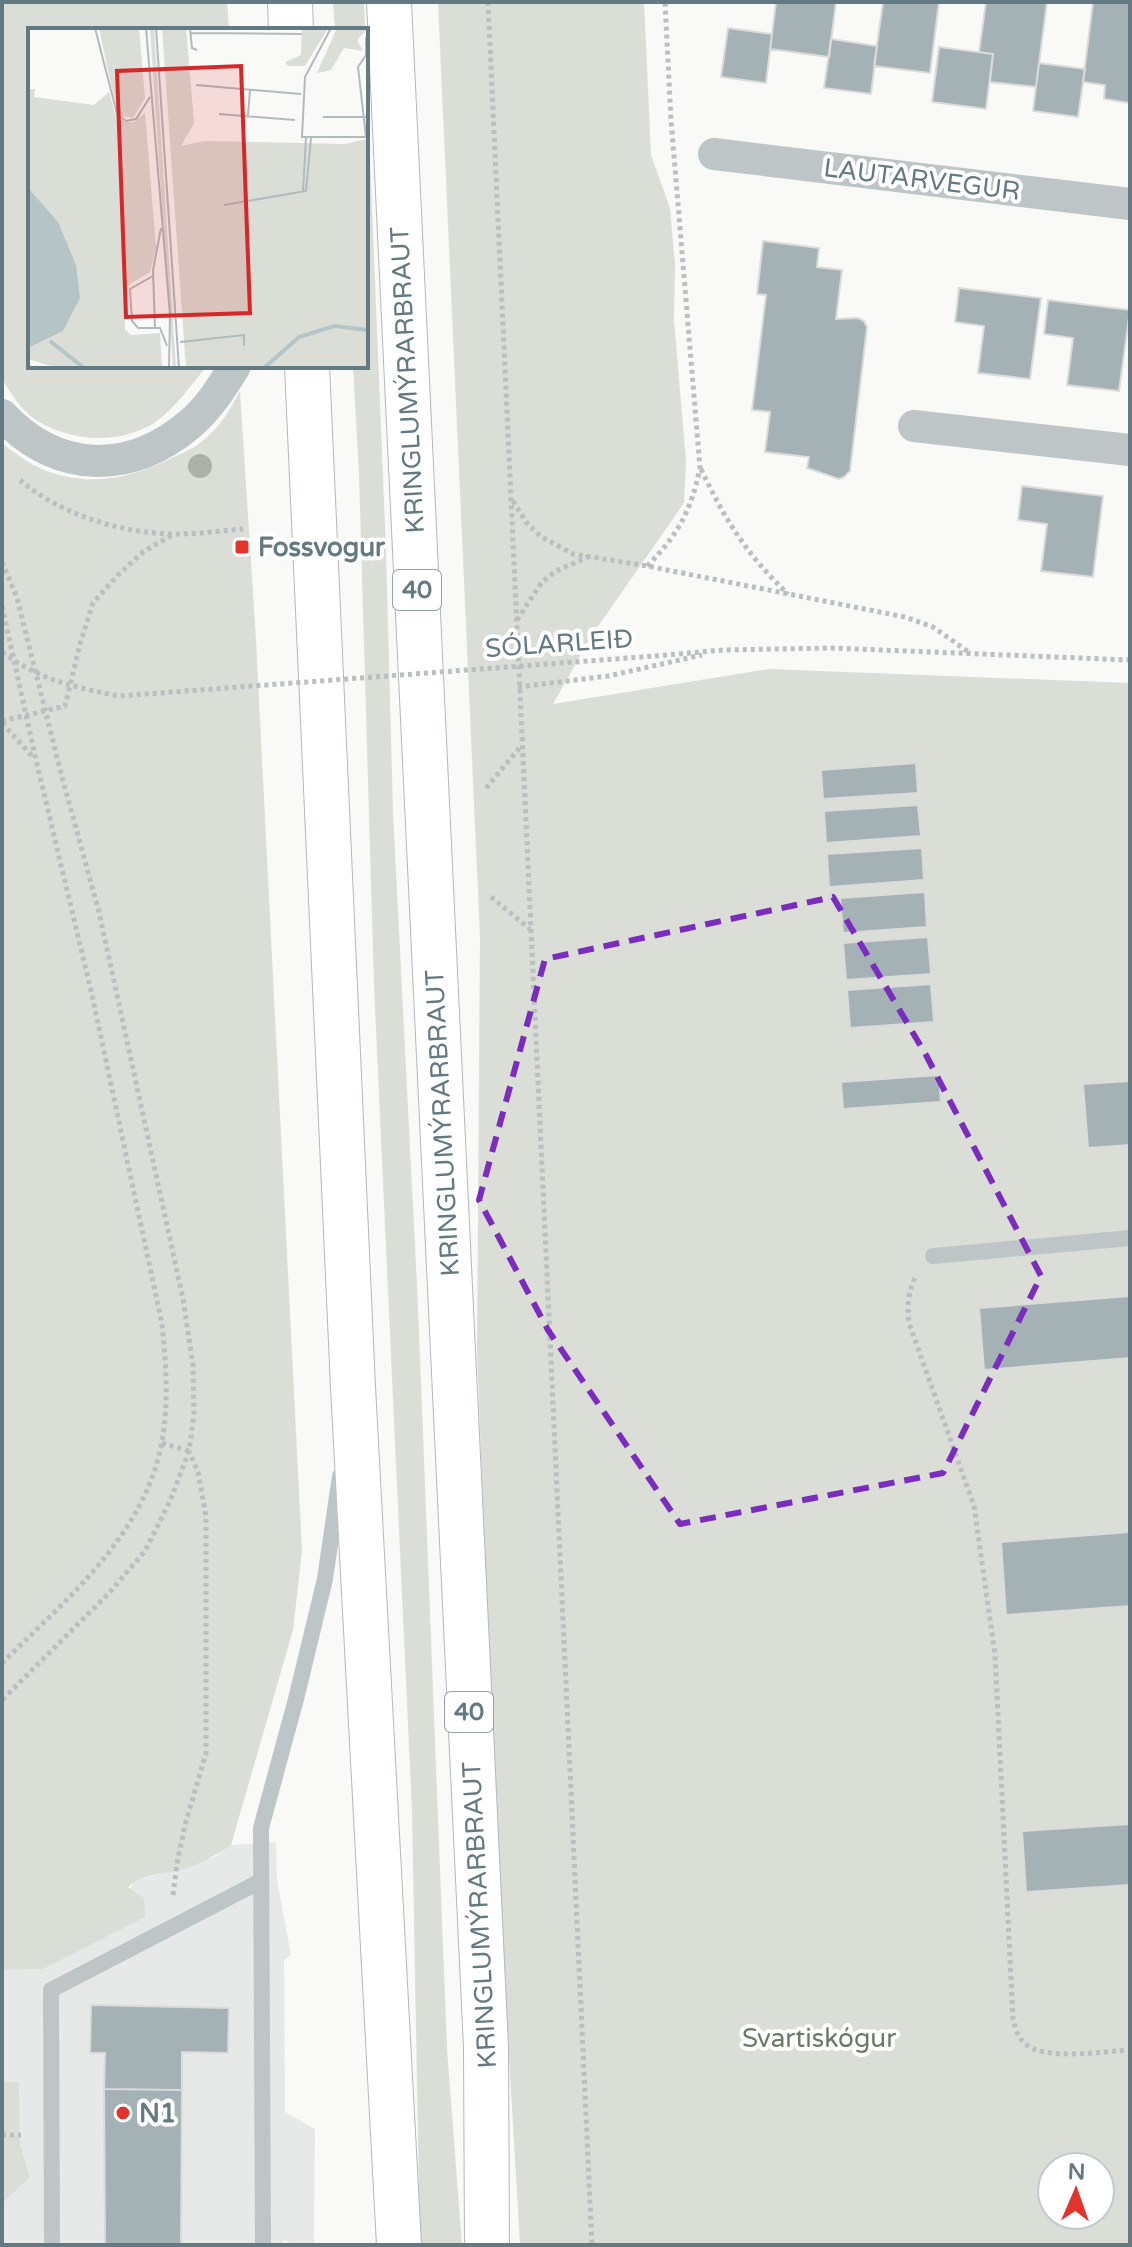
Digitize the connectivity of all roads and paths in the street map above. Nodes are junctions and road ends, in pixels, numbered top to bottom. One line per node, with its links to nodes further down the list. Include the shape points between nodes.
1 (290, 2): 5 (main road)
2 (389, 2): 52 (main road, KRINGLUMÝRARBRAUT / 40, via 486,2047)
3 (488, 2): 15 (path)
4 (665, 2): 13 (path)
5 (291, 28)
6 (714, 154): 7 (street, LAUTARVEGUR)
7 (1130, 204)
8 (234, 368): 10 (street, via 189,425 130,457 94,462 65,458 32,441)
9 (307, 368): 39 (main road)
10 (2, 415)
11 (914, 426): 12 (street)
12 (1130, 450)
13 (700, 468): 20 (path, via 681,525); 21 (path, via 741,542)
14 (12, 473): 17 (path, via 85,518)
15 (512, 498): 18 (path, via 540,536); 23 (path)
16 (243, 529): 17 (path)
17 (174, 534): 29 (path, via 143,552 93,603 65,706)
18 (589, 557): 20 (path); 23 (path, via 542,582)
19 (2, 562): 29 (path, via 17,598)
20 (647, 566): 21 (path)
21 (789, 594): 26 (path, via 905,617 933,627)
22 (2, 606): 30 (path)
23 (517, 620): 28 (path)
24 (723, 650): 25 (path, SÓLARLEIÐ, bridge, via 119,696 68,686); 26 (path, SÓLARLEIÐ); 28 (path, via 608,676)
25 (2, 652)
26 (970, 653): 27 (path, SÓLARLEIÐ)
27 (1130, 660)
28 (518, 687): 32 (path)
29 (45, 711): 30 (path); 41 (path, via 99,912 183,1299 193,1365)
30 (27, 715): 31 (path); 33 (path)
31 (2, 722): 33 (path)
32 (521, 746): 34 (path); 36 (path)
33 (36, 760): 40 (path, via 162,1324 167,1367)
34 (486, 788)
35 (491, 897): 36 (path)
36 (530, 929): 53 (path)
37 (1130, 1238): 38 (lane)
38 (933, 1256): 46 (path, via 914,1279 907,1308 974,1506 995,1655 1013,2019 1024,2043 1035,2051)
39 (353, 1387): 44 (lane, via 325,1579 261,1828); 51 (main road)
40 (162, 1443): 41 (path); 42 (path, via 148,1488 102,1562)
41 (189, 1451): 43 (path, via 145,1551); 45 (path, via 206,1516 206,1753 185,1825)
42 (2, 1663)
43 (2, 1700)
44 (261, 1881): 49 (lane, via 51,1990); 50 (lane)
45 (173, 1896)
46 (1130, 2050)
47 (2, 2135): 48 (path)
48 (21, 2135)
49 (52, 2245)
50 (263, 2245)
51 (399, 2245)
52 (487, 2245)
53 (592, 2245)

